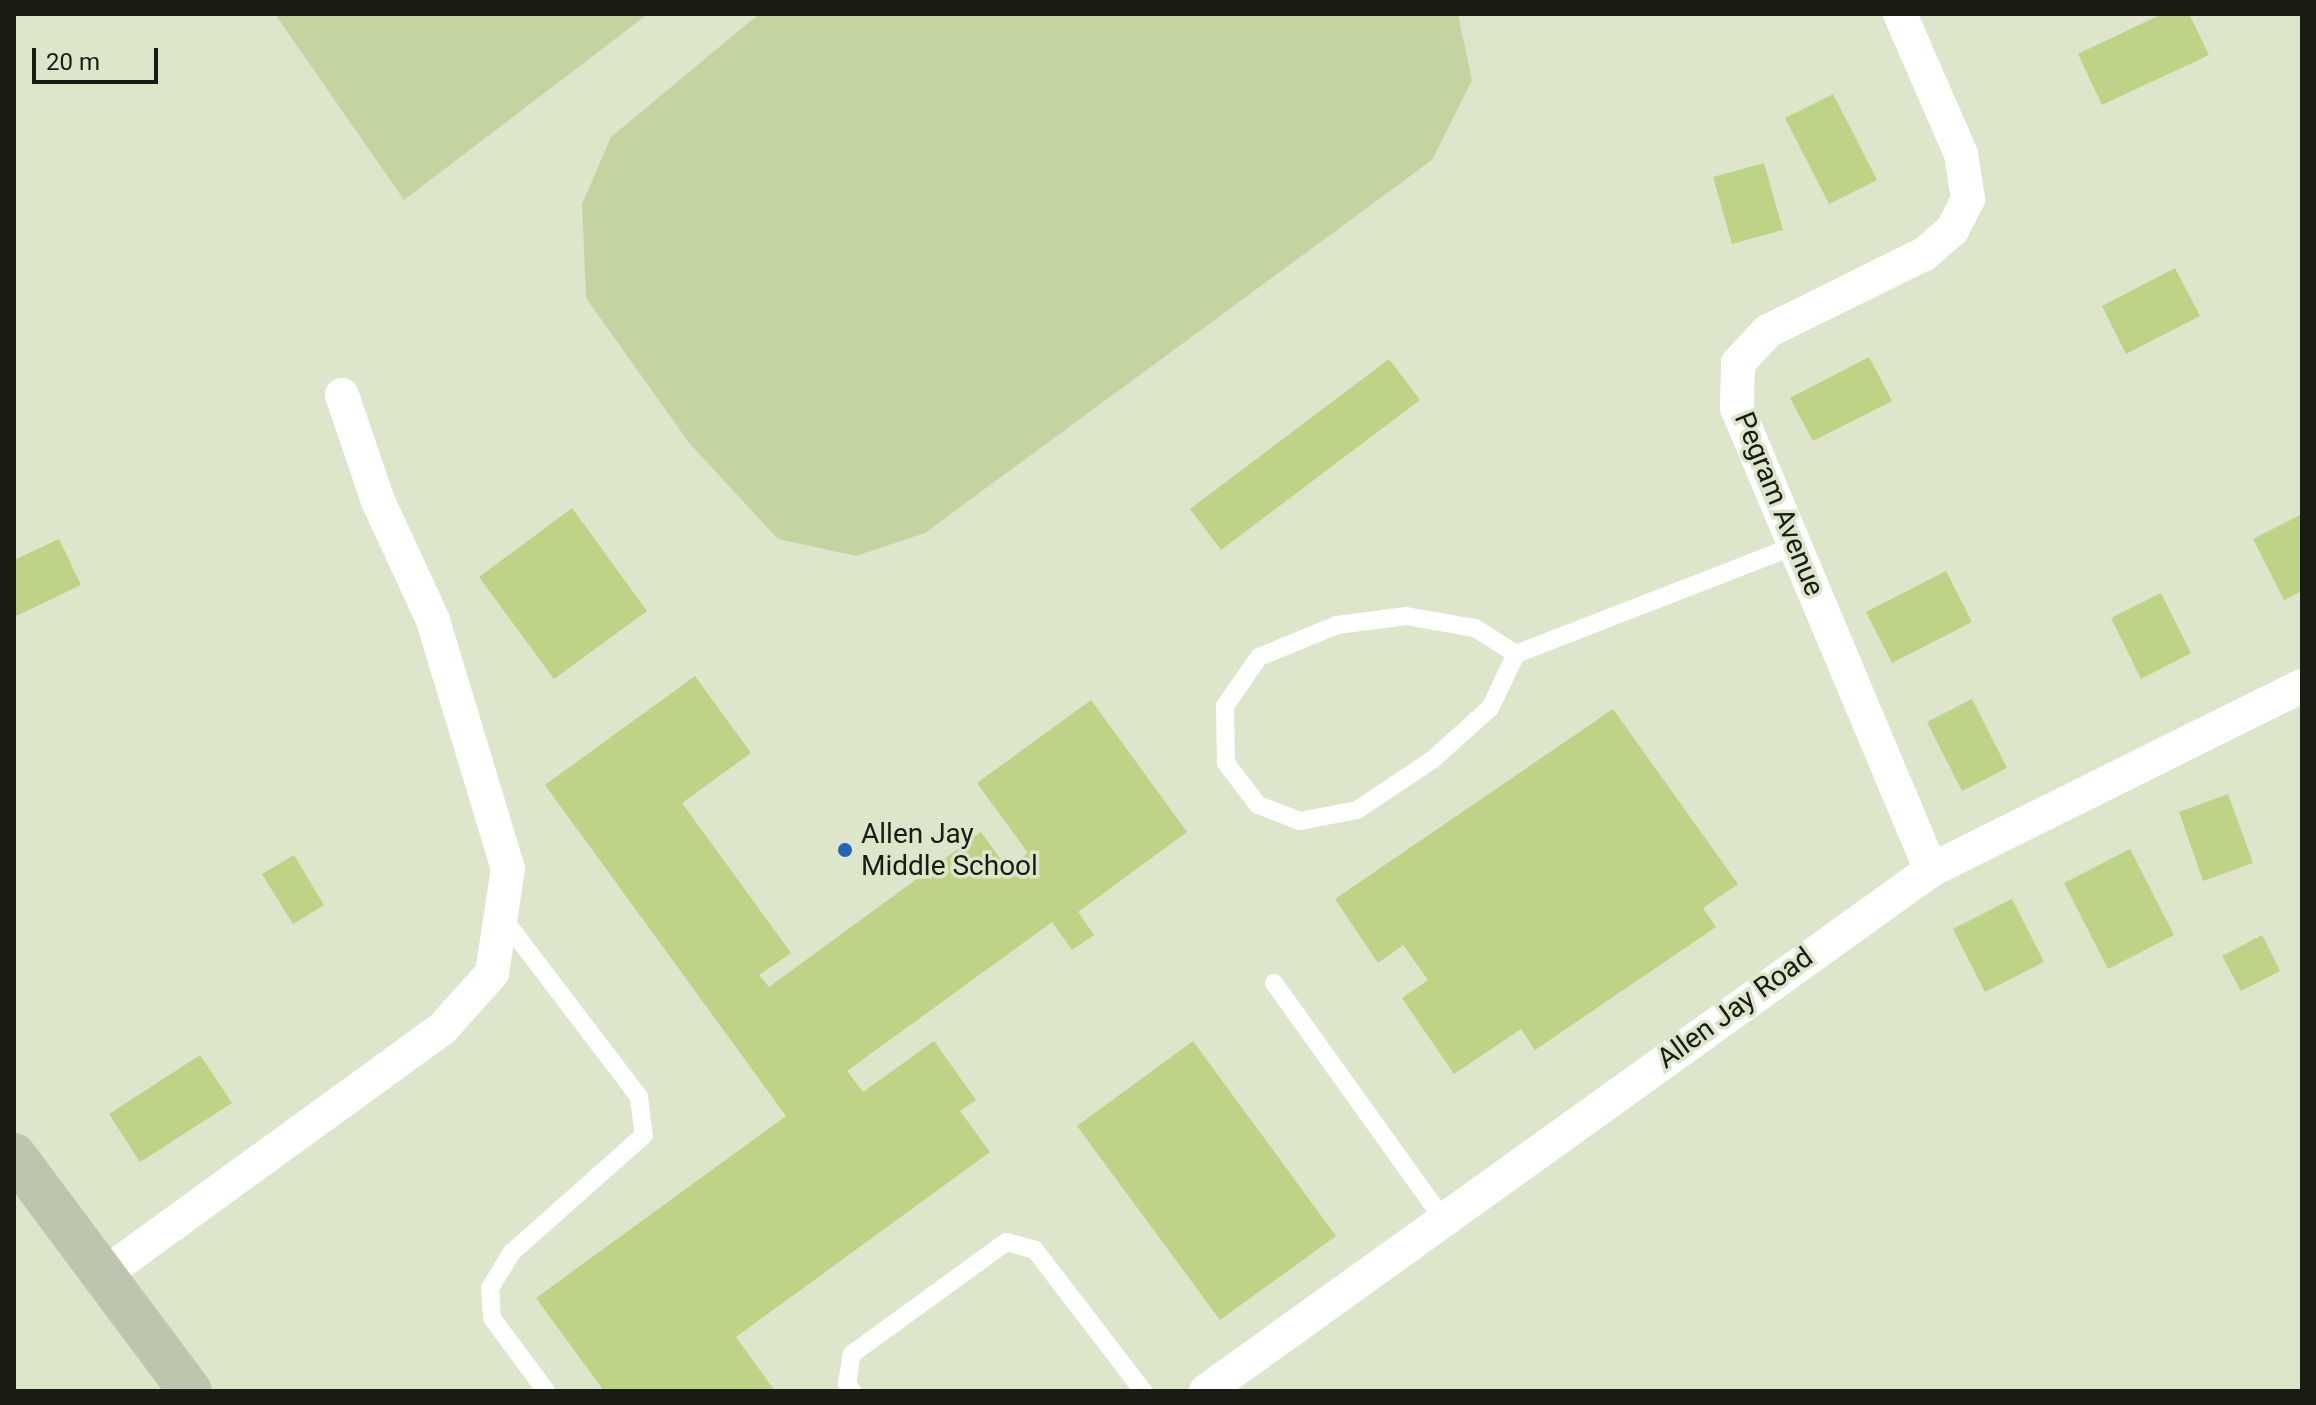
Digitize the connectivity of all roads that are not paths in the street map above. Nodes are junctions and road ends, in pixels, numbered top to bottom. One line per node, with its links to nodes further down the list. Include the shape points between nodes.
1 (1900, 14): 3 (street, Pegram Avenue, via 1961,154 1968,199 1952,230 1924,254 1768,331 1738,363 1737,408)
2 (342, 395): 7 (street, via 378,501 433,620 508,869)
3 (1795, 546): 4 (lane); 6 (street, Pegram Avenue)
4 (1516, 654): 4 (lane, via 1475,628 1406,616 1337,625 1259,657 1225,706 1226,763 1258,805 1300,821 1357,810 1432,760 1490,708)
5 (2302, 686): 6 (street, Allen Jay Road)
6 (1931, 870): 10 (street, Allen Jay Road)
7 (502, 917): 11 (street, via 492,973 443,1028); 13 (lane, via 639,1097 644,1135 512,1252 490,1288 492,1318)
8 (1274, 983): 10 (lane)
9 (14, 1155): 11 (main road)
10 (1443, 1219): 16 (street, Allen Jay Road)
11 (103, 1275): 12 (main road)
12 (190, 1391)
13 (546, 1391)
14 (852, 1391): 15 (lane, via 847,1384 852,1354 1006,1242 1035,1250)
15 (1143, 1391)
16 (1206, 1391)

